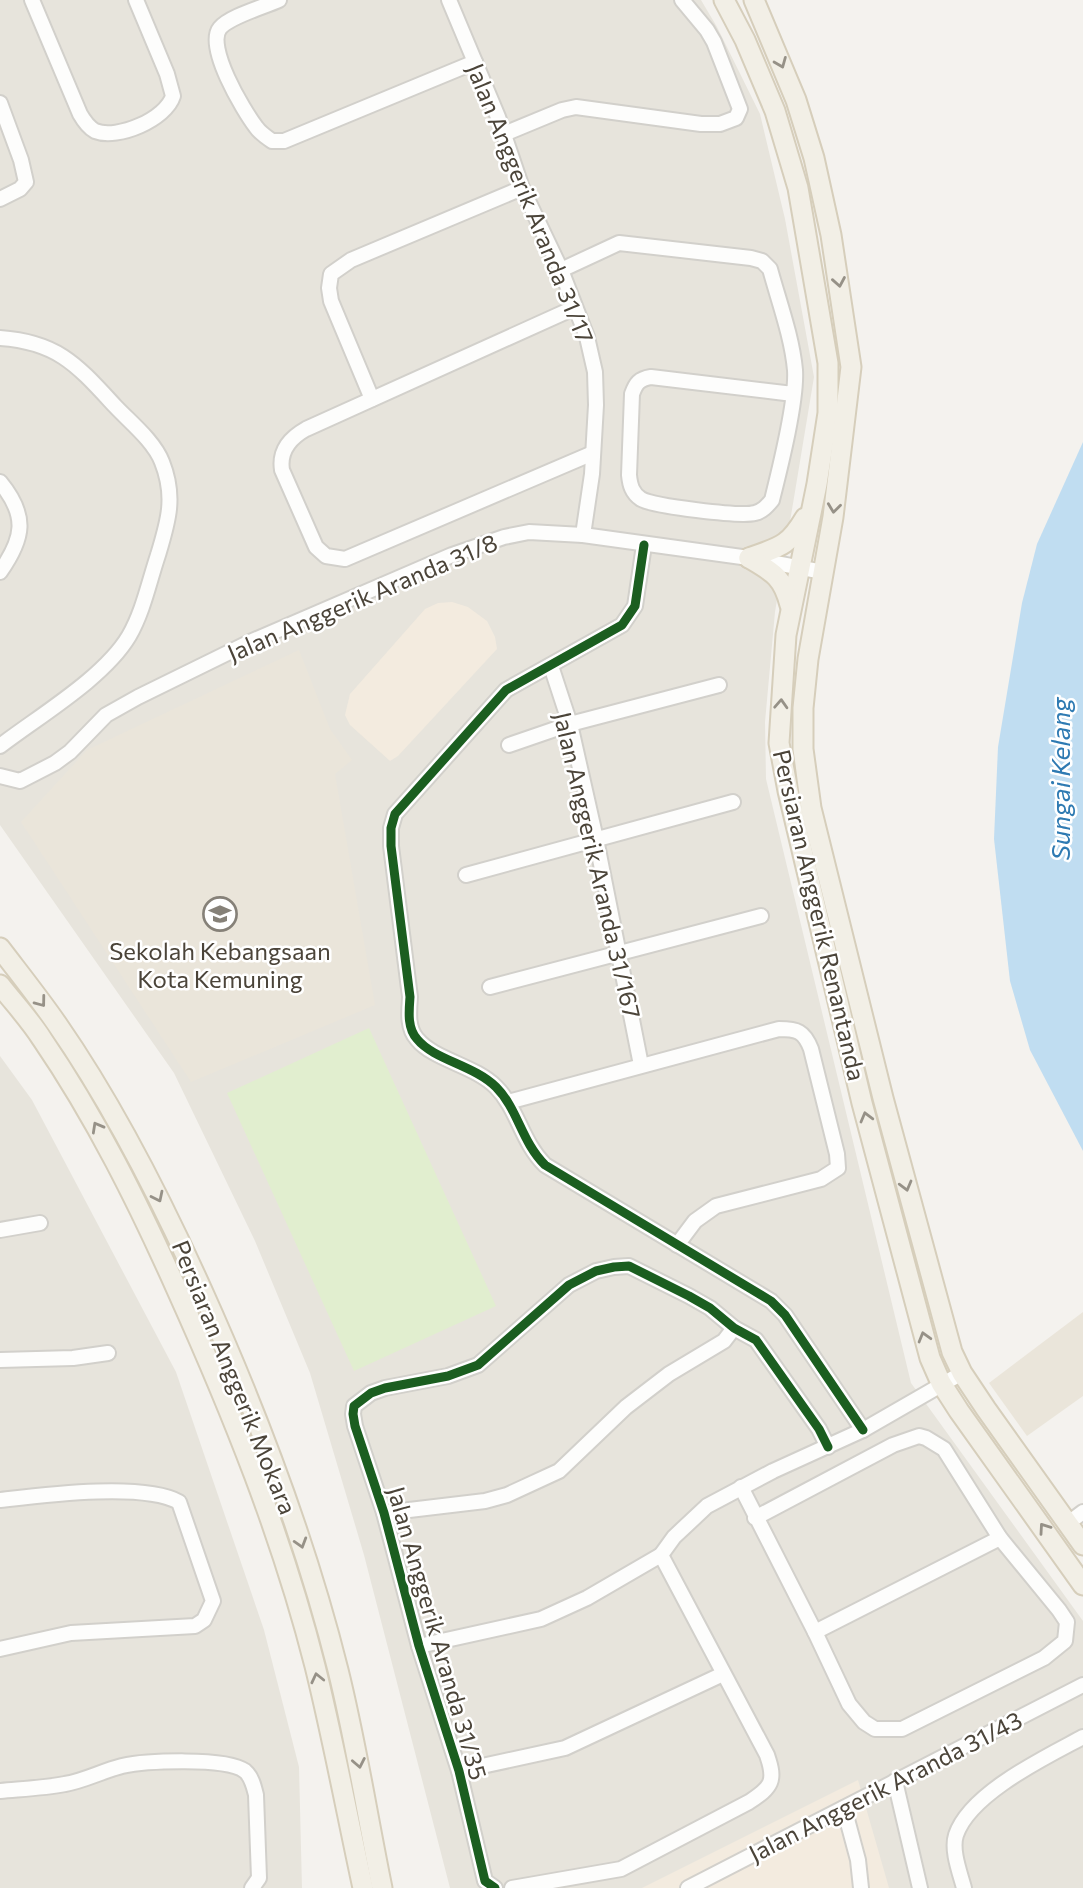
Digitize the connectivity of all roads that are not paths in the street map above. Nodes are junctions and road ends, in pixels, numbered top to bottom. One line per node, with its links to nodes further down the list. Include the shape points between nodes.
1 (32, 0): 2 (street, via 86,125 106,133 143,124 173,96)
2 (136, 0)
3 (279, 0): 10 (street, via 228,21 215,38 217,54 236,91 256,127 272,141 284,141)
4 (682, 0): 12 (street, via 707,30 726,69 740,108 736,118 701,124 576,107)
5 (724, 0): 9 (main road, Persiaran Anggerik Renantanda)
6 (754, 0): 8 (main road, Persiaran Anggerik Renantanda)
7 (454, 1): 10 (street, Jalan Anggerik Aranda 31/17)
8 (768, 32): 9 (main road); 28 (main road, Persiaran Anggerik Renantanda, one-way to 28, via 814,158 851,366)
9 (745, 40): 22 (main road, Persiaran Anggerik Renantanda, via 775,111 798,188 828,363 828,414)
10 (475, 62): 12 (street, Jalan Anggerik Aranda 31/17)
11 (0, 103): 14 (street, via 26,182)
12 (504, 134): 13 (street, Jalan Anggerik Aranda 31/17)
13 (522, 188): 15 (street, Jalan Anggerik Aranda 31/17); 19 (street, via 351,260 331,274 331,301)
14 (0, 199)
15 (561, 270): 16 (street, Jalan Anggerik Aranda 31/17); 18 (street, via 619,243 762,261 770,269 792,355)
16 (574, 307): 19 (street); 20 (street, Jalan Anggerik Aranda 31/17, via 595,372)
17 (0, 338): 34 (street, via 47,346 70,361 162,460 170,490 170,516 128,638 95,675)
18 (793, 394): 18 (street, via 774,494 759,512 739,515 642,500 630,487 632,394 641,379)
19 (372, 399): 20 (street, via 296,435 280,461 316,547 327,556 345,559)
20 (593, 453): 23 (street, Jalan Anggerik Aranda 31/17)
21 (0, 482): 27 (street, via 19,512 20,530 14,553)
22 (814, 503): 25 (main road, via 783,546); 26 (main road, Persiaran Anggerik Renantanda)
23 (583, 535): 24 (street, Jalan Anggerik Aranda 31/8); 35 (street, Jalan Anggerik Aranda 31/8, via 529,532 452,555 250,642 138,697 106,715 71,752 20,781)
24 (644, 545): 25 (street, Jalan Anggerik Aranda 31/8); 30 (street, via 635,606 629,617 612,632)
25 (749, 558): 26 (street, Jalan Anggerik Aranda 31/8); 29 (main road, via 779,577)
26 (799, 567): 28 (street, Jalan Anggerik Aranda 31/8); 29 (main road, Persiaran Anggerik Renantanda)
27 (0, 572)
28 (823, 572): 52 (main road, Persiaran Anggerik Renantanda, one-way to 52, via 803,708 811,808 902,1172)
29 (791, 606): 53 (main road, Persiaran Anggerik Renantanda, one-way to 29, via 912,1298 788,791 779,743)
30 (551, 666): 32 (street, Jalan Anggerik Aranda 31/167); 45 (street, via 506,690 411,794 395,814 391,828 415,1038 478,1073)
31 (719, 685): 32 (street)
32 (570, 724): 33 (street); 37 (street, Jalan Anggerik Aranda 31/167)
33 (509, 745)
34 (0, 746)
35 (0, 776)
36 (733, 803): 37 (street)
37 (596, 839): 38 (street); 41 (street, Jalan Anggerik Aranda 31/167)
38 (466, 875)
39 (761, 916): 41 (street)
40 (0, 948): 77 (main road, Persiaran Anggerik Mokara, one-way to 77, via 58,1024 146,1173 262,1430 338,1669)
41 (619, 952): 43 (street); 44 (street, Jalan Anggerik Aranda 31/167)
42 (0, 985): 76 (main road, Persiaran Anggerik Mokara, one-way to 42, via 314,1664 251,1463 128,1183 41,1036)
43 (490, 987)
44 (641, 1065): 45 (street); 48 (street, via 779,1029 796,1030 806,1035 811,1049 837,1154 838,1168 821,1179 716,1206 695,1221)
45 (508, 1102): 48 (street, via 526,1141 545,1165)
46 (40, 1223): 47 (street)
47 (0, 1230)
48 (677, 1245): 54 (street, via 771,1301)
49 (734, 1328): 55 (street, via 756,1340); 58 (street, via 724,1341 626,1406 559,1471 485,1502); 58 (street, Jalan Anggerik Aranda 31/35, via 710,1308 629,1266 596,1271 569,1285 478,1365 385,1388 354,1406)
50 (108, 1353): 51 (street, via 73,1359)
51 (0, 1360)
52 (961, 1373): 53 (street); 60 (main road, Persiaran Anggerik Renantanda)
53 (941, 1383): 54 (street); 64 (main road, Persiaran Anggerik Renantanda, one-way to 53)
54 (863, 1430): 55 (street)
55 (828, 1447): 56 (street)
56 (741, 1488): 59 (street); 63 (street, via 707,1506)
57 (0, 1500): 67 (street, via 72,1493 167,1495 179,1502 213,1601 204,1620 195,1626 71,1633)
58 (384, 1513): 66 (street, Jalan Anggerik Aranda 31/35)
59 (755, 1518): 61 (street, via 893,1445 919,1436 944,1450); 65 (street)
60 (1075, 1518): 62 (main road, Persiaran Anggerik Renantanda)
61 (1000, 1538): 65 (street); 65 (street, via 1067,1622 1065,1641 1037,1663 902,1729 875,1730 849,1704)
62 (1082, 1542)
63 (662, 1555): 66 (street, via 541,1619); 68 (street)
64 (1083, 1585)
65 (815, 1632)
66 (419, 1646): 71 (street, Jalan Anggerik Aranda 31/35)
67 (0, 1649)
68 (723, 1674): 71 (street, via 565,1748); 79 (street, via 773,1773 761,1794 621,1869)
69 (1083, 1685): 72 (street, Jalan Anggerik Aranda 31/43)
70 (1083, 1737): 83 (street, via 1015,1775 967,1817 956,1836)
71 (459, 1771): 78 (street, Jalan Anggerik Aranda 31/35, via 485,1881)
72 (895, 1781): 74 (street, Jalan Anggerik Aranda 31/43); 82 (street)
73 (0, 1791): 75 (street, via 66,1784 123,1766 204,1762 232,1766 245,1772 256,1795 259,1878)
74 (844, 1808): 80 (street, Jalan Anggerik Aranda 31/43); 81 (street)
75 (252, 1888)
76 (363, 1888)
77 (382, 1888)
78 (495, 1888)
79 (512, 1888)
80 (688, 1888)
81 (861, 1888)
82 (920, 1888)
83 (964, 1888)

